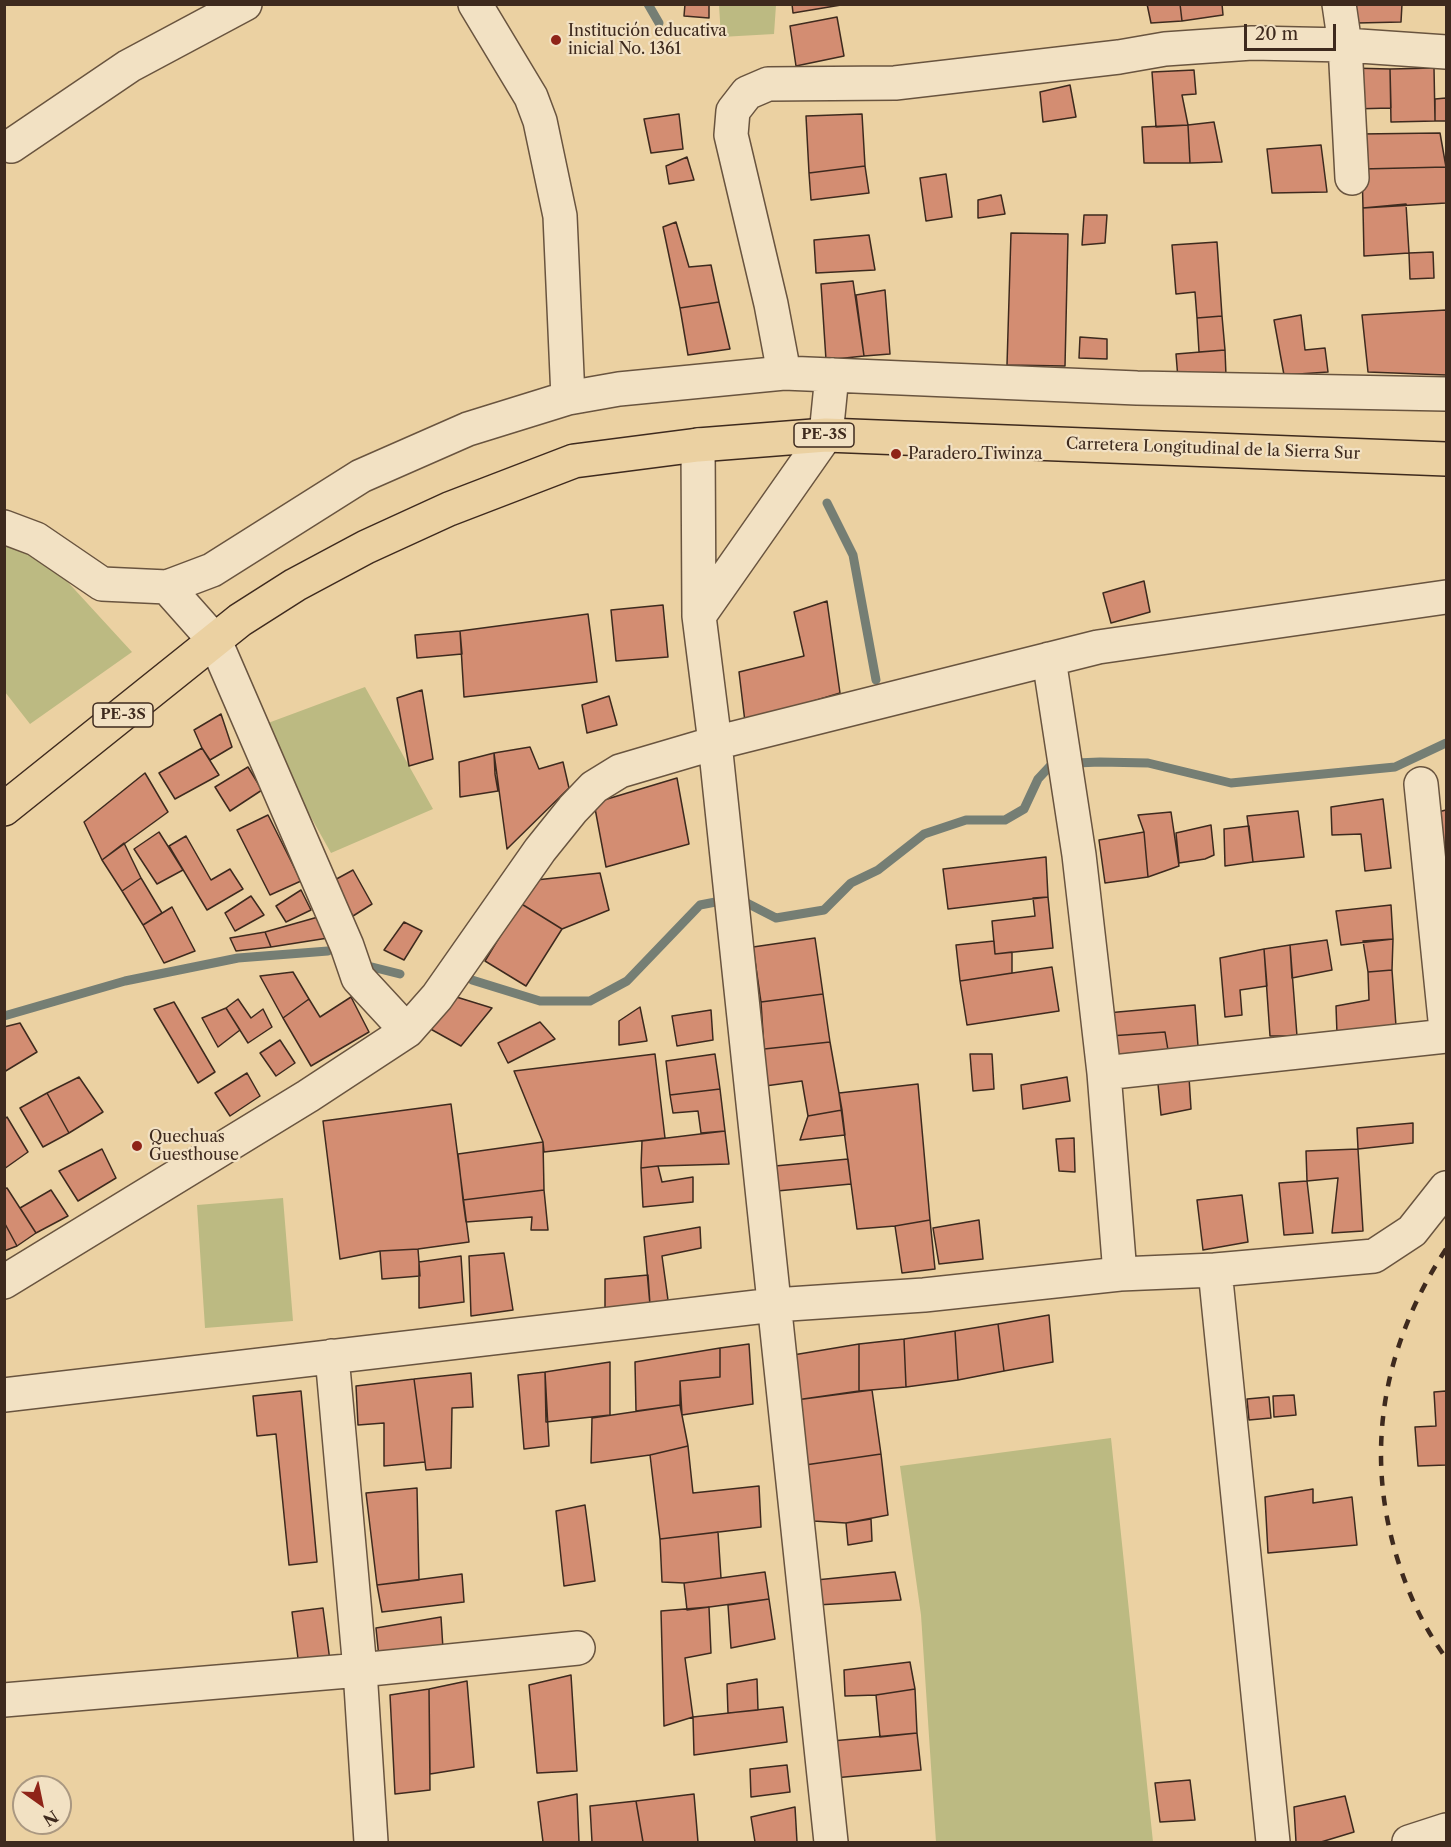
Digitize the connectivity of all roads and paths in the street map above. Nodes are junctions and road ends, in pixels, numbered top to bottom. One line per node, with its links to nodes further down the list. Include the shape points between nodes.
1 (245, 4): 6 (street, via 129,66)
2 (476, 4): 11 (street, via 531,97 540,121 560,216)
3 (1339, 4): 4 (street)
4 (1345, 45): 5 (street); 7 (street); 8 (street, via 1251,43 1166,49 896,82 768,84 747,93 733,111 731,135)
5 (1446, 52)
6 (11, 146)
7 (1352, 178)
8 (784, 373): 9 (street); 11 (street, via 619,389)
9 (831, 375): 10 (street, via 1137,388); 12 (street)
10 (1446, 394)
11 (568, 398): 16 (street, via 468,429 361,476 212,570)
12 (826, 435): 13 (highway, Carretera Longitudinal de la Sierra Sur / PE-3S); 14 (highway, Carretera Longitudinal de la Sierra Sur / PE-3S); 18 (street)
13 (698, 445): 18 (street); 19 (highway, Carretera Longitudinal de la Sierra Sur / PE-3S, via 574,461 490,492 366,547 295,585)
14 (1446, 459)
15 (4, 527): 16 (street, via 36,539 102,584)
16 (167, 587): 19 (street)
17 (1446, 597): 20 (street, via 1098,647)
18 (699, 616): 21 (street)
19 (215, 641): 23 (highway, Carretera Longitudinal de la Sierra Sur / PE-3S); 25 (street, via 358,978)
20 (1049, 659): 21 (street); 27 (street, via 1079,855)
21 (715, 743): 25 (street, via 620,771 594,787 540,850 437,997); 32 (street)
22 (1421, 784): 24 (street)
23 (4, 809)
24 (1446, 1029)
25 (407, 1031): 31 (street)
26 (1446, 1036): 27 (street)
27 (1104, 1073): 30 (street)
28 (1446, 1188): 29 (street, via 1412,1232 1374,1256)
29 (1215, 1270): 30 (street); 41 (street)
30 (1120, 1274): 32 (street, via 924,1295)
31 (4, 1282)
32 (774, 1305): 33 (street); 40 (street)
33 (332, 1356): 34 (street); 36 (street)
34 (4, 1395)
35 (578, 1648): 36 (street)
36 (360, 1670): 37 (street); 39 (street)
37 (4, 1700)
38 (1446, 1830): 42 (street)
39 (371, 1842)
40 (831, 1842)
41 (1273, 1842)
42 (1409, 1842)

